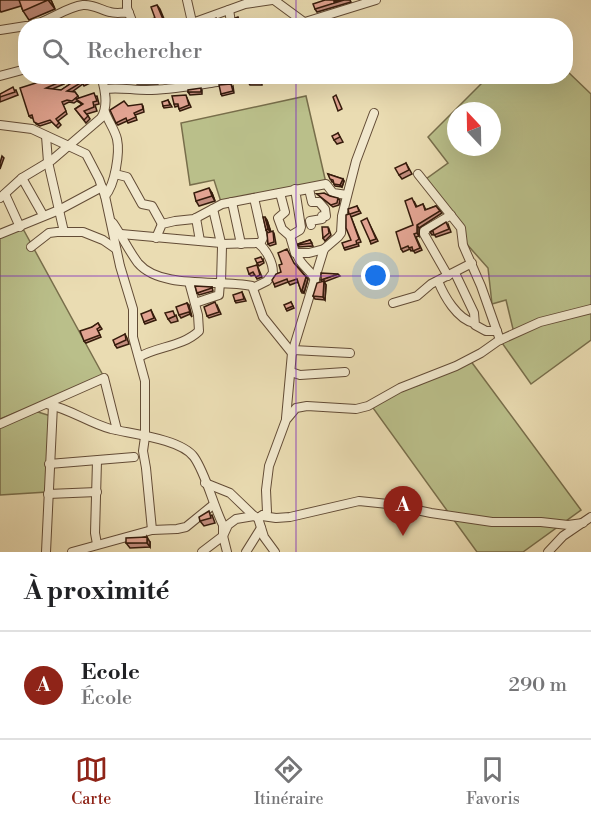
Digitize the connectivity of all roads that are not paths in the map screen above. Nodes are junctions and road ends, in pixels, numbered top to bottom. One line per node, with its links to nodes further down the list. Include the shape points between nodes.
1 (127, 0): 7 (street)
2 (187, 0): 10 (street)
3 (273, 0): 5 (street); 13 (street)
4 (376, 0): 14 (street)
5 (244, 2): 6 (street)
6 (229, 10): 11 (street); 12 (street)
7 (129, 13): 8 (street, via 111,13 83,5); 9 (street)
8 (53, 18)
9 (131, 18)
10 (193, 18)
11 (208, 18)
12 (230, 18)
13 (298, 18)
14 (324, 18)
15 (18, 27): 16 (street)
16 (0, 30)
17 (18, 71): 18 (street)
18 (0, 76)
19 (103, 84): 21 (street)
20 (189, 84): 21 (street, via 182,89)
21 (105, 89): 22 (street)
22 (105, 112): 26 (street); 28 (street, via 117,136)
23 (374, 113): 36 (street, via 359,148)
24 (0, 125): 25 (street, via 32,129)
25 (46, 136): 26 (street); 27 (street)
26 (68, 146): 27 (street); 32 (street, via 88,156)
27 (48, 162): 30 (street); 42 (street)
28 (115, 174): 37 (street); 47 (street, via 127,177 142,204 152,206)
29 (418, 174): 44 (street)
30 (22, 178): 35 (street); 43 (street)
31 (0, 183): 35 (street)
32 (102, 187): 37 (street); 42 (street)
33 (295, 189): 34 (street); 36 (street, via 326,184 333,193); 41 (street, via 309,189 312,202 319,202); 54 (street, via 301,227)
34 (280, 193): 38 (street); 54 (street, via 285,212 278,218)
35 (4, 194): 50 (street)
36 (347, 195): 48 (street)
37 (105, 196): 46 (street)
38 (254, 198): 39 (street); 59 (street, via 263,238)
39 (232, 202): 40 (street); 58 (street)
40 (213, 209): 45 (street); 57 (street)
41 (326, 209): 48 (street); 49 (street, via 326,216 310,221)
42 (58, 210): 43 (street); 51 (street)
43 (43, 215): 50 (street)
44 (451, 215): 64 (street, via 461,228 462,245); 65 (street, via 424,234)
45 (196, 218): 47 (street); 56 (street)
46 (110, 220): 53 (street); 61 (street)
47 (162, 224): 55 (street)
48 (341, 224): 62 (street, via 338,237)
49 (311, 225)
50 (20, 227): 52 (street)
51 (64, 232): 60 (street, via 49,233); 61 (street, via 88,234)
52 (0, 234)
53 (121, 234): 55 (street); 68 (street, via 139,264 158,276)
54 (290, 236): 63 (street)
55 (156, 238): 56 (street)
56 (201, 242): 57 (street)
57 (221, 244): 58 (street); 69 (street)
58 (241, 244): 59 (street)
59 (260, 244): 70 (street, via 273,273)
60 (31, 247)
61 (116, 249): 79 (street, via 134,309 132,327)
62 (324, 249): 63 (street); 66 (street)
63 (297, 254): 66 (street)
64 (472, 263): 65 (street); 75 (street)
65 (451, 274): 67 (street); 74 (street, via 474,313)
66 (315, 280): 77 (street)
67 (438, 281): 72 (street, via 417,296); 74 (street, via 450,304)
68 (189, 282): 69 (street); 71 (street)
69 (221, 282): 70 (street); 71 (street, via 219,295)
70 (253, 288): 77 (street, via 263,317)
71 (195, 303): 79 (street, via 199,331 184,342)
72 (393, 303)
73 (591, 309): 76 (street, via 540,322)
74 (474, 323): 75 (street)
75 (497, 331): 76 (street)
76 (500, 340): 83 (street, via 476,357 400,388 368,406 301,406)
77 (293, 351): 78 (street); 80 (street)
78 (350, 353)
79 (139, 357): 86 (street, via 145,381)
80 (291, 372): 81 (street); 83 (street)
81 (345, 372)
82 (50, 405): 84 (street); 85 (street); 85 (street, via 104,378); 89 (street)
83 (286, 420): 94 (street, via 269,466 267,508)
84 (0, 424)
85 (117, 430): 86 (street)
86 (145, 437): 90 (street, via 179,446 192,455); 97 (street, via 143,451)
87 (134, 457): 88 (street)
88 (97, 461): 89 (street); 91 (street)
89 (49, 464): 92 (street)
90 (205, 483): 93 (street); 94 (street, via 230,493)
91 (97, 492): 92 (street); 99 (street)
92 (48, 494): 100 (street)
93 (213, 505): 97 (street, via 186,526); 98 (street, via 223,525)
94 (258, 517): 95 (street, via 290,517 359,501 492,522 568,525); 96 (street); 98 (street, via 236,519)
95 (589, 519): 106 (street, via 563,536)
96 (261, 528): 104 (street); 105 (street)
97 (152, 530): 99 (street)
98 (223, 536): 102 (street); 103 (street)
99 (97, 544): 101 (street)
100 (46, 552)
101 (72, 552)
102 (202, 552)
103 (227, 552)
104 (246, 552)
105 (275, 552)
106 (548, 552)

